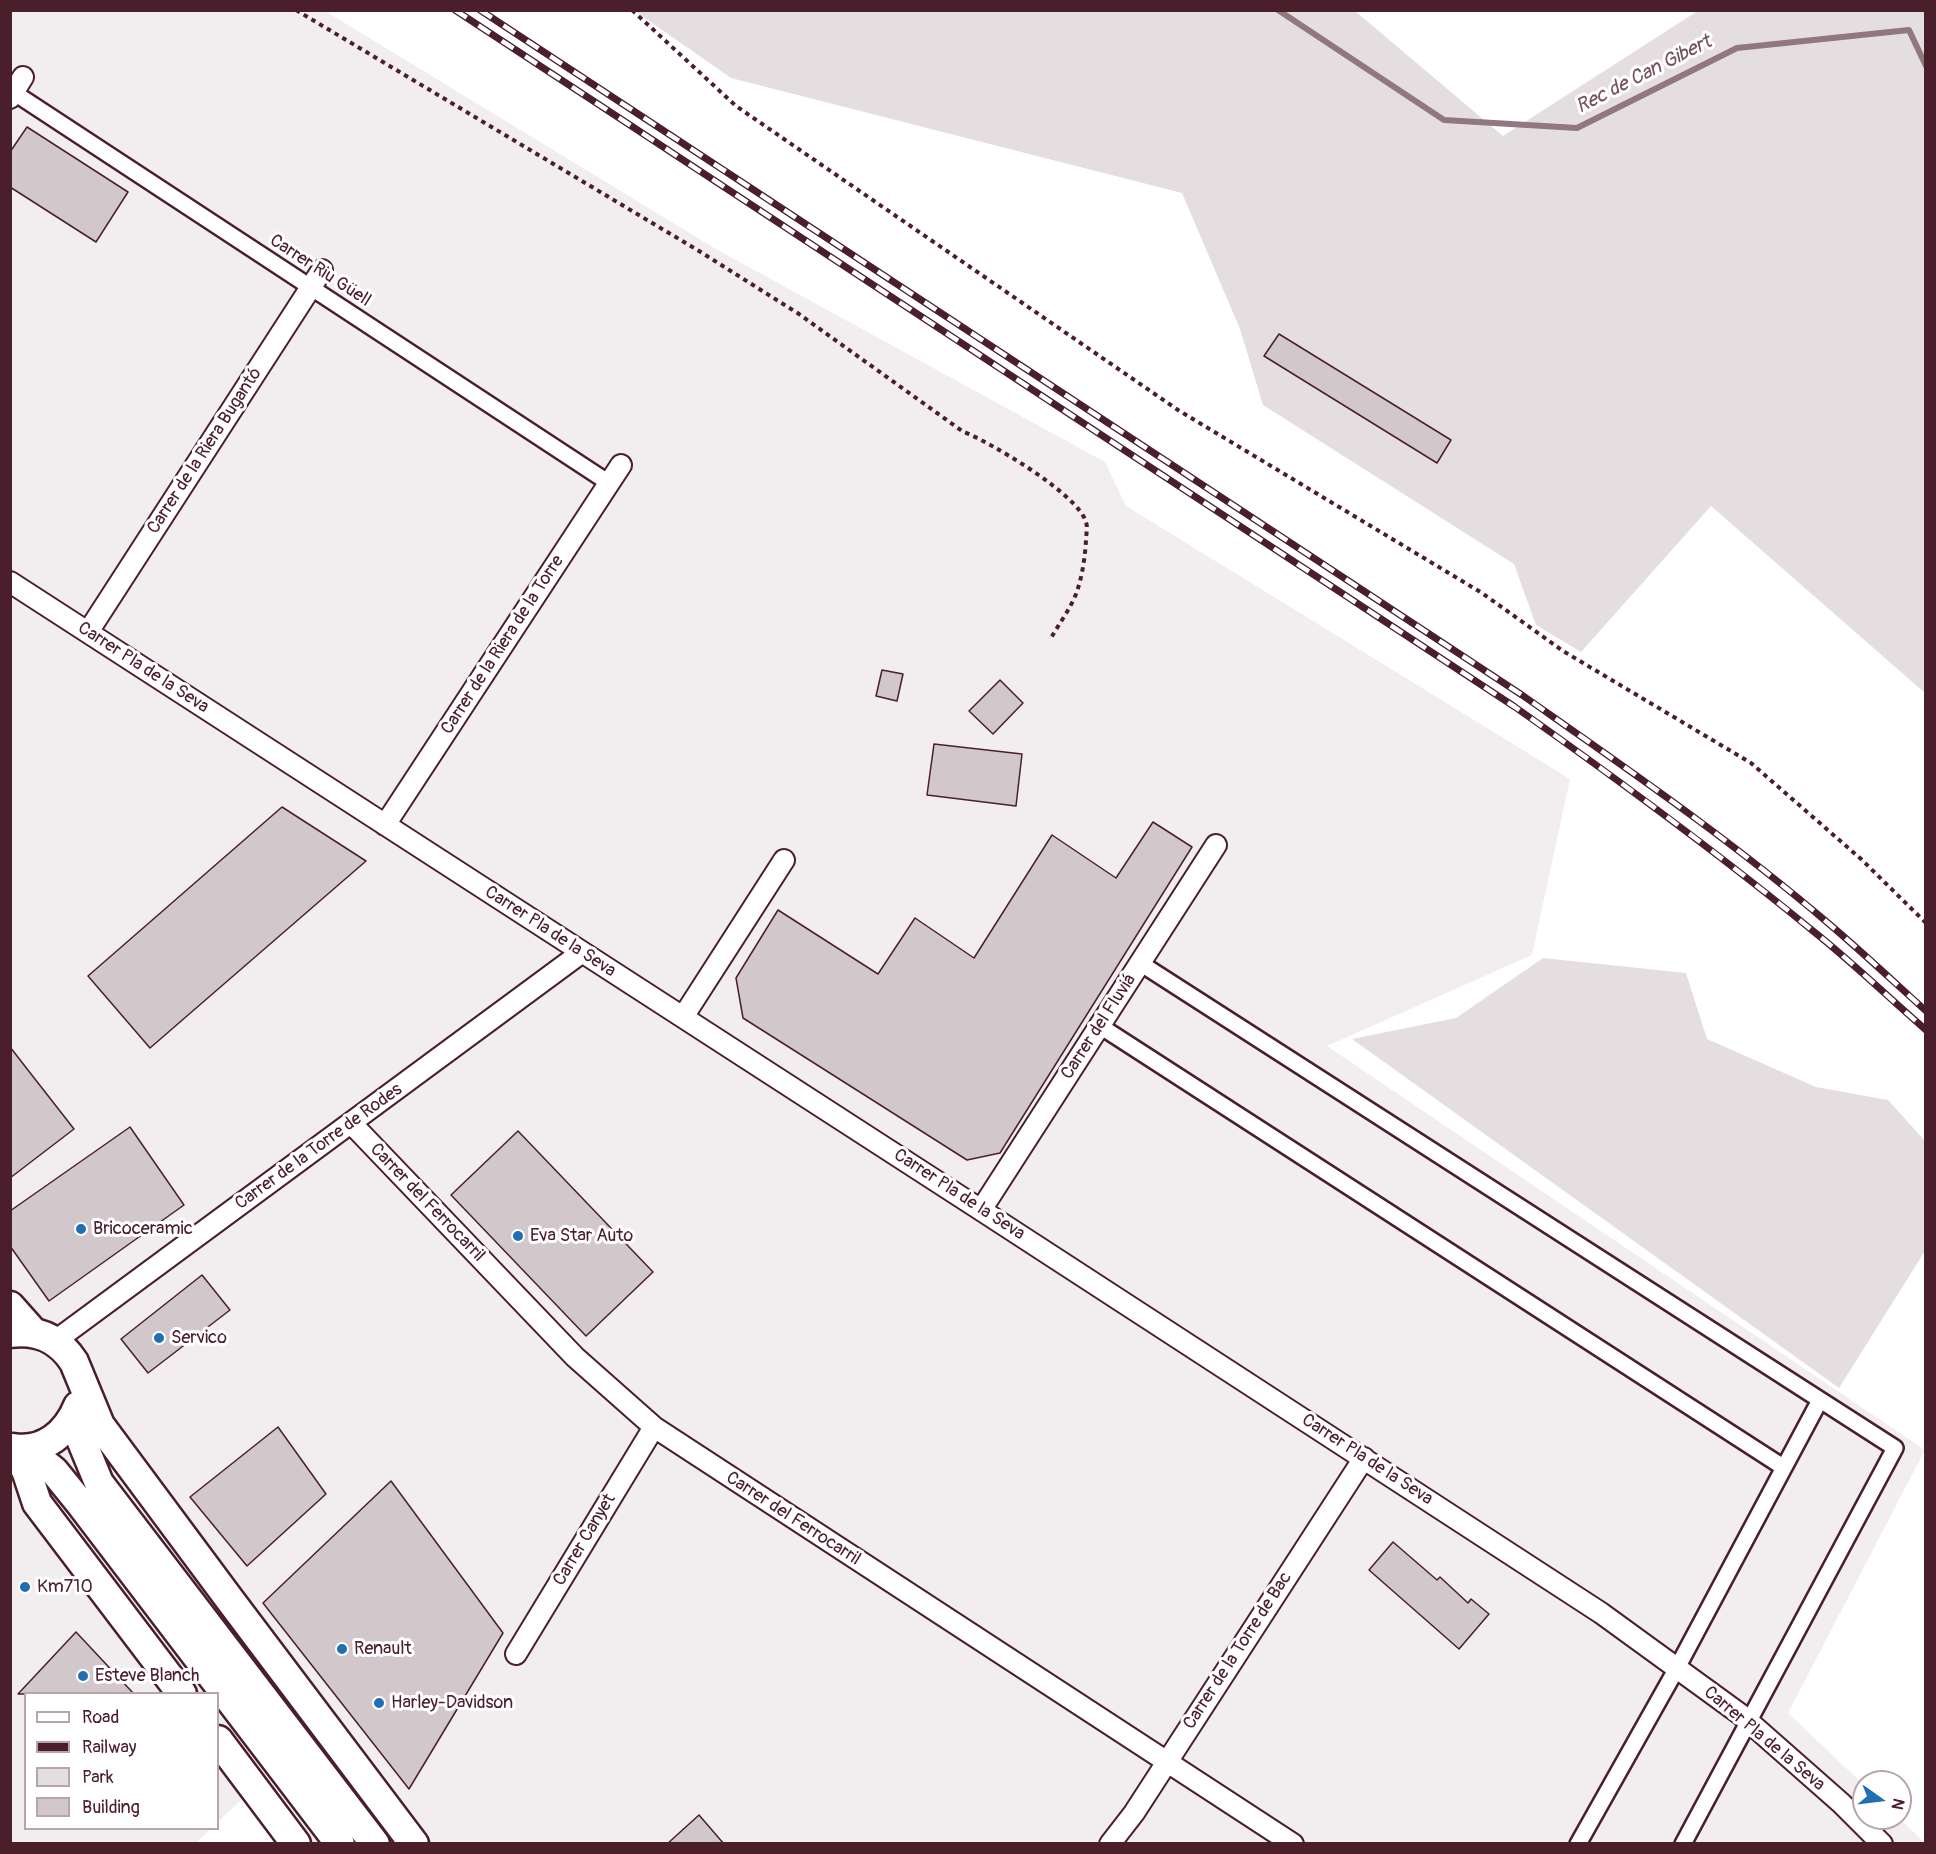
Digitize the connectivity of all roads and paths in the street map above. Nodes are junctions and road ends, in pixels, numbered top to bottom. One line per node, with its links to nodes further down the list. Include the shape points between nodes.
1 (296, 10): 10 (path, via 709,257 799,314 962,431 1026,466 1060,491 1082,511 1087,524 1086,553 1076,594)
2 (632, 10): 14 (path, via 736,106 1178,410 1482,593 1563,651 1751,763 1861,859)
3 (14, 89): 5 (street, Carrer Riu Güell)
4 (322, 270): 5 (street, Carrer de la Riera Bugantó)
5 (310, 288): 7 (street, Carrer Riu Güell); 9 (street, Carrer de la Riera Bugantó)
6 (621, 465): 7 (street, Carrer de la Riera de la Torre)
7 (609, 483): 11 (street, Carrer de la Riera de la Torre)
8 (10, 582): 9 (street, Carrer Pla de la Seva)
9 (88, 632): 11 (street, Carrer Pla de la Seva)
10 (1051, 638)
11 (385, 825): 15 (street, Carrer Pla de la Seva)
12 (1216, 845): 16 (street, Carrer del Fluviá)
13 (784, 860): 17 (street)
14 (1926, 923)
15 (581, 953): 17 (street, Carrer Pla de la Seva); 19 (street, Carrer de la Torre de Rodes)
16 (1140, 963): 18 (street, Carrer del Fluviá); 23 (street)
17 (683, 1017): 20 (street, Carrer Pla de la Seva)
18 (1100, 1026): 20 (street, Carrer del Fluviá); 28 (street)
19 (351, 1123): 21 (street, Carrer de la Torre de Rodes); 25 (street, Carrer del Ferrocarril, via 575,1357)
20 (981, 1210): 27 (street, Carrer Pla de la Seva)
21 (24, 1329): 22 (main road, via 69,1354)
22 (77, 1371): 24 (main road, via 81,1388); 38 (main road, via 100,1425)
23 (1820, 1400): 28 (street); 32 (street, via 1895,1448)
24 (72, 1420): 26 (main road, via 53,1440); 37 (main road, via 99,1484)
25 (654, 1427): 29 (street, Carrer Canyet); 34 (street, Carrer del Ferrocarril)
26 (18, 1448): 31 (main road, via 37,1503); 36 (main road, via 54,1471)
27 (1364, 1458): 30 (street, Carrer Pla de la Seva, via 1601,1613); 34 (street, Carrer de la Torre de Bac)
28 (1783, 1467): 30 (street)
29 (516, 1654)
30 (1677, 1668): 32 (street, Carrer Pla de la Seva); 41 (street)
31 (180, 1692)
32 (1748, 1721): 42 (street); 43 (street, Carrer Pla de la Seva)
33 (219, 1741): 35 (main road)
34 (1167, 1761): 39 (street, Carrer de la Torre de Bac); 40 (street, Carrer del Ferrocarril)
35 (296, 1844)
36 (340, 1844)
37 (375, 1844)
38 (414, 1844)
39 (1110, 1844)
40 (1293, 1844)
41 (1578, 1844)
42 (1683, 1844)
43 (1882, 1844)

